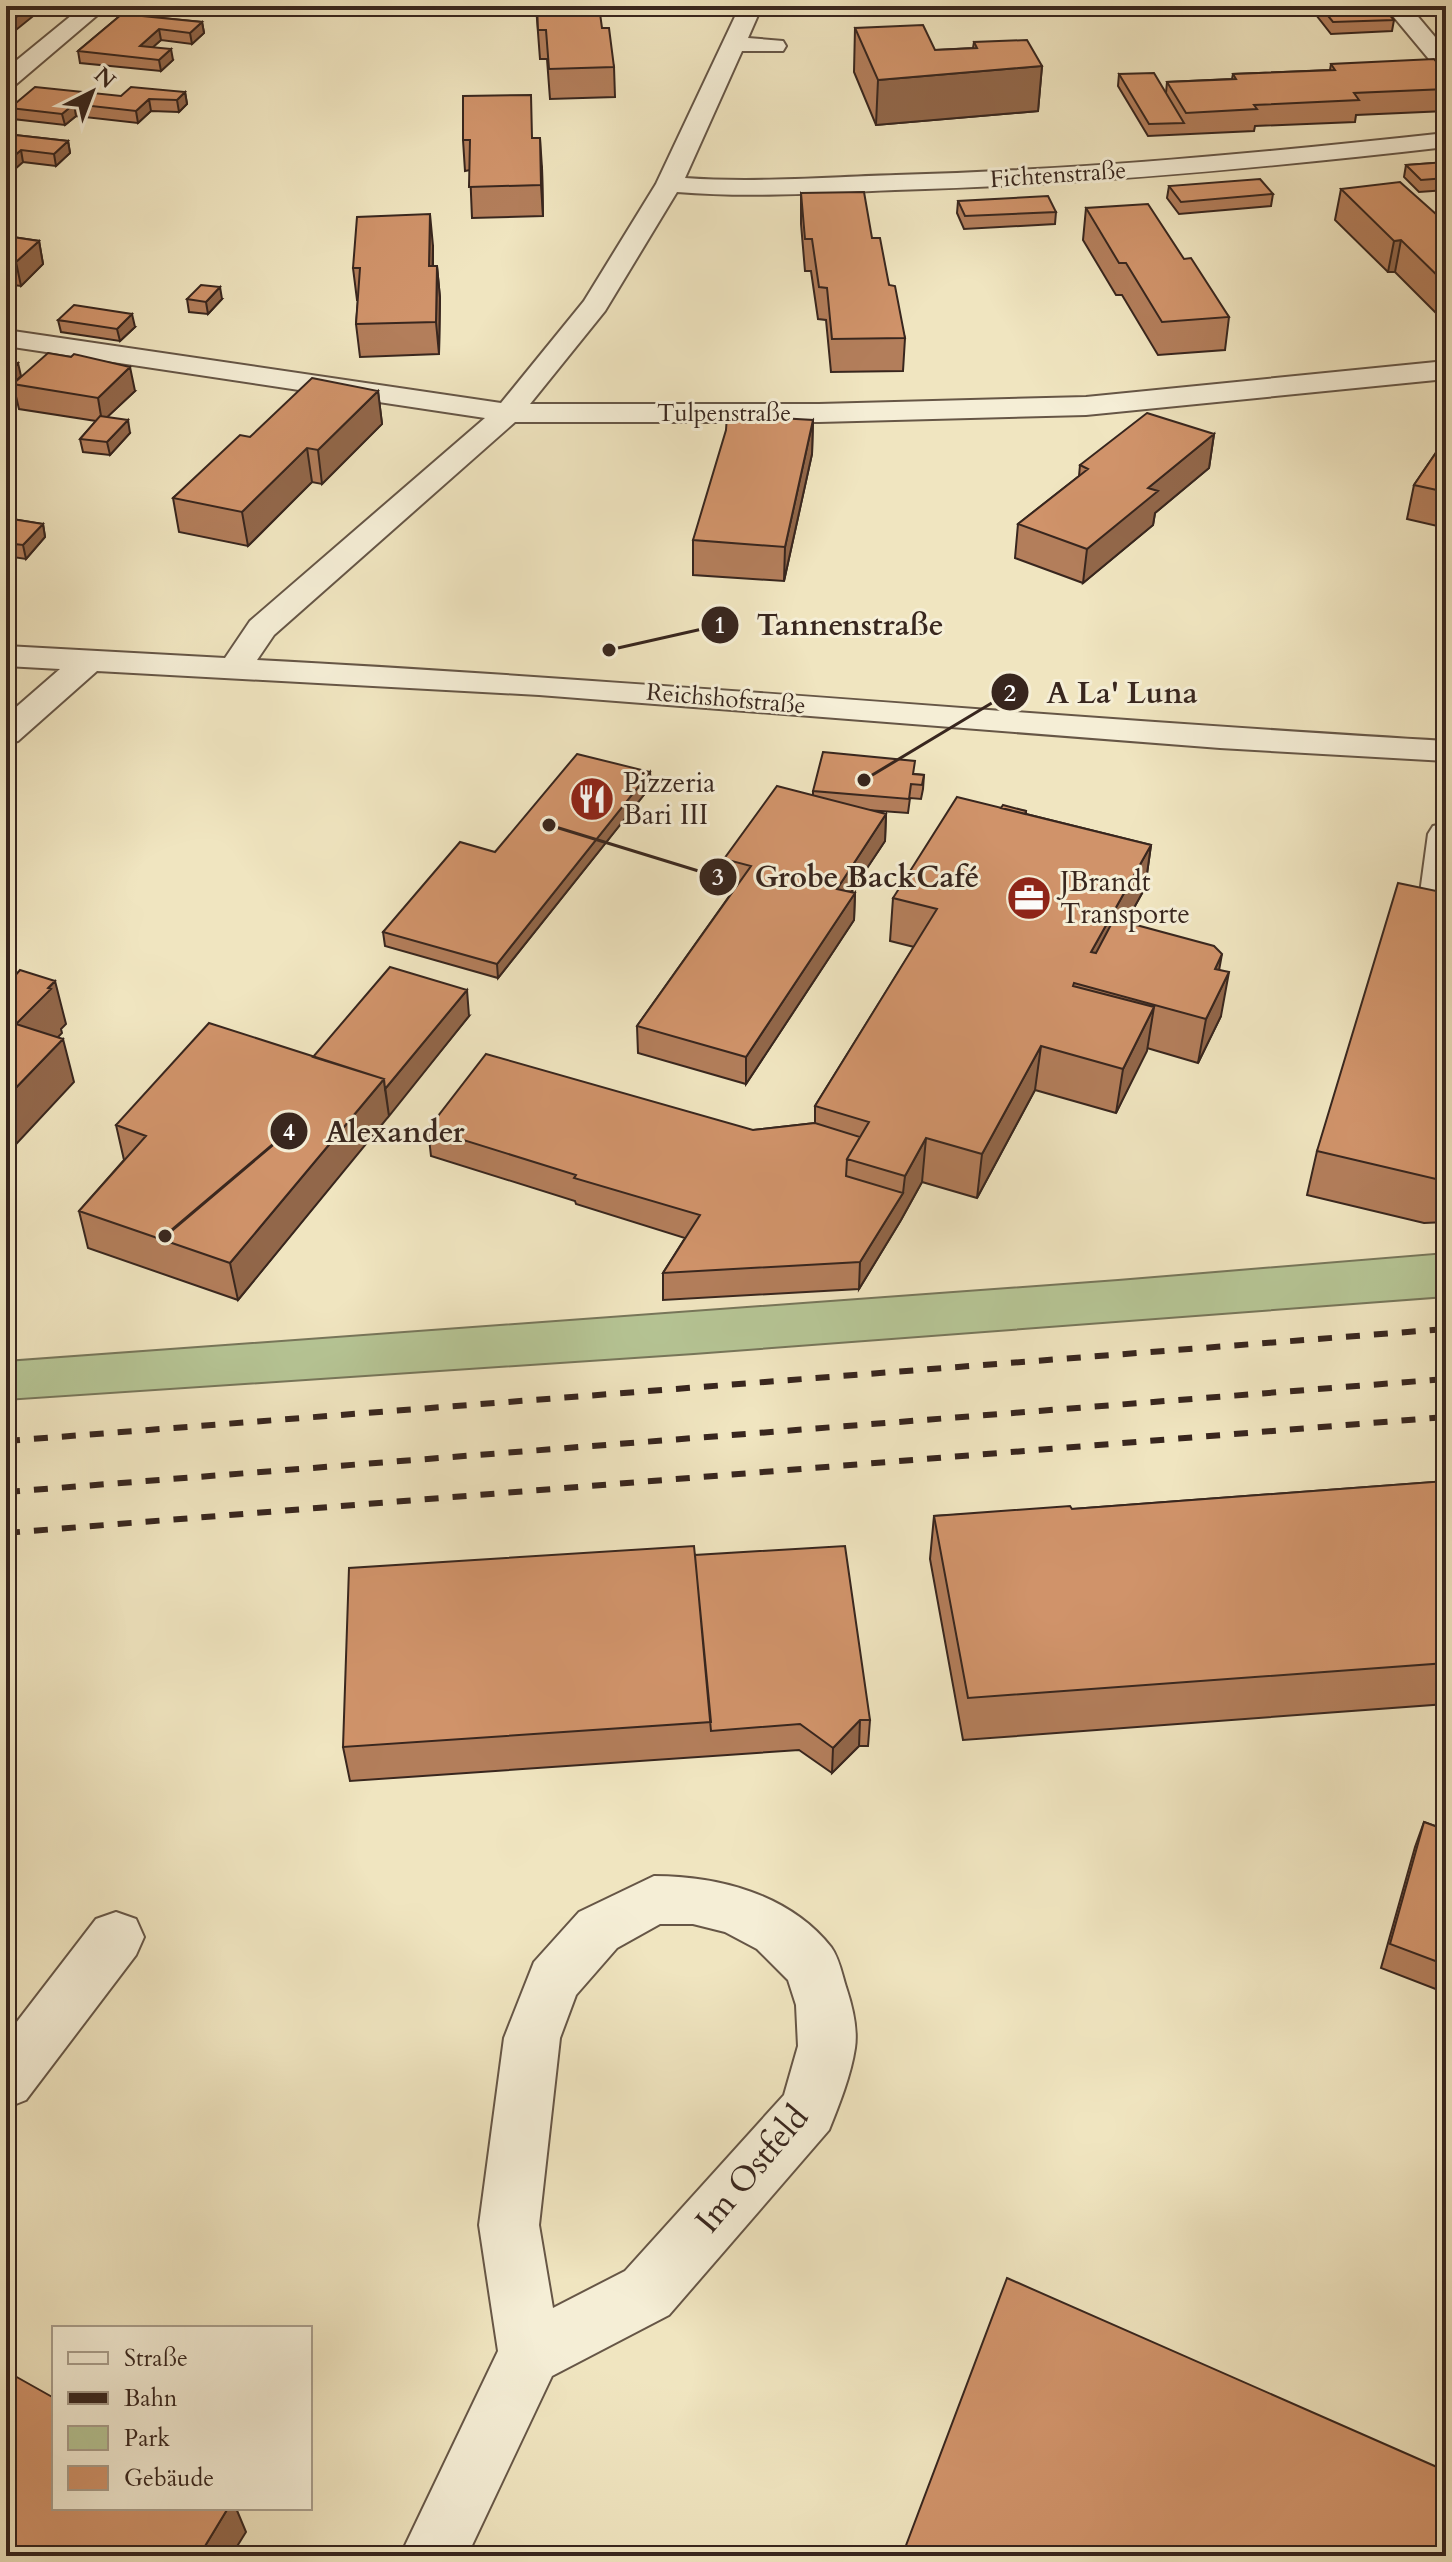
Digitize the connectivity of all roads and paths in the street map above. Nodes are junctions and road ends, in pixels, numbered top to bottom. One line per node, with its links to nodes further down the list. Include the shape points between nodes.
1 (97, 6): 7 (street)
2 (751, 6): 4 (street)
3 (1392, 6): 6 (street)
4 (733, 44): 5 (street); 9 (street)
5 (775, 46)
6 (1446, 65)
7 (6, 81)
8 (1446, 140): 9 (street, Fichtenstraße, via 973,181 715,188)
9 (669, 184): 12 (street, via 595,305)
10 (6, 338): 12 (street, Tulpenstraße)
11 (1446, 370): 12 (street, Tulpenstraße, via 1086,406)
12 (508, 413): 15 (street, via 262,628)
13 (6, 656): 14 (street, Reichshofstraße)
14 (91, 659): 15 (street, Reichshofstraße); 16 (street)
15 (235, 668): 17 (street, Reichshofstraße)
16 (6, 734)
17 (1446, 751)
18 (1446, 834): 19 (street)
19 (1437, 908)
20 (116, 1937): 21 (street)
21 (6, 2081)
22 (530, 2354): 22 (street, Im Ostfeld, via 647,2293 808,2110 827,2046 824,2005 812,1966 776,1931 735,1910 693,1900 654,1900 598,1930 554,1980 532,2038 509,2225); 23 (street)
23 (433, 2556)

